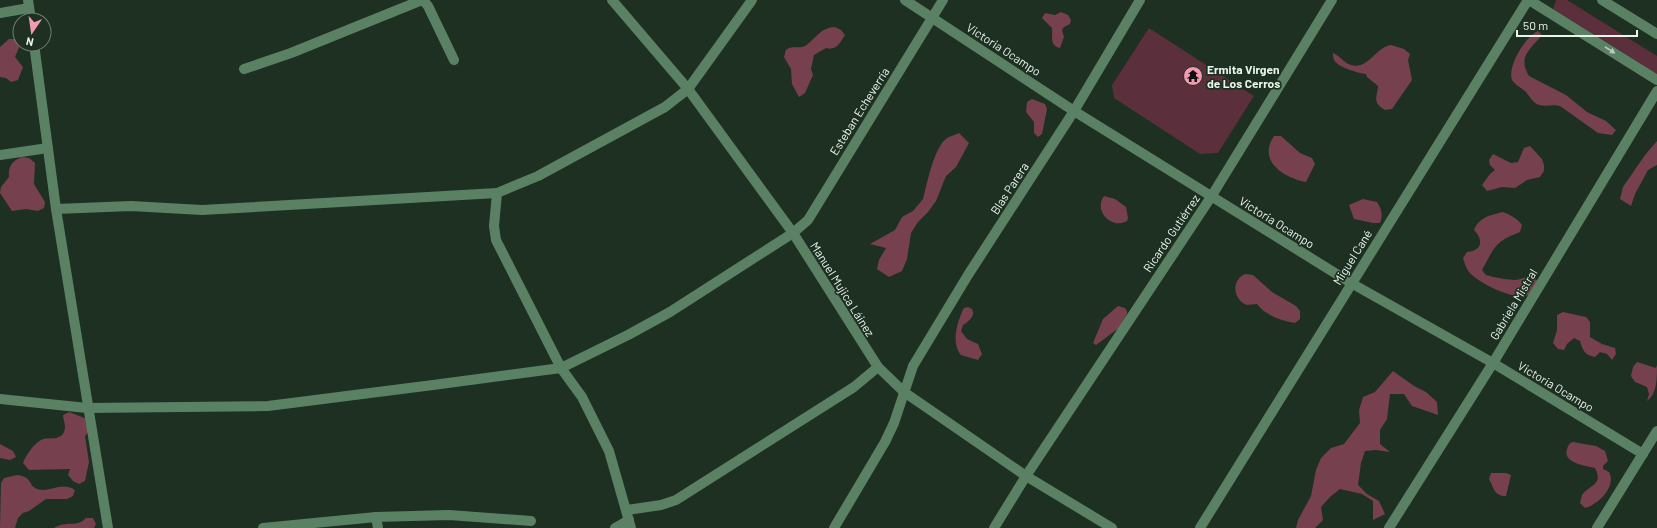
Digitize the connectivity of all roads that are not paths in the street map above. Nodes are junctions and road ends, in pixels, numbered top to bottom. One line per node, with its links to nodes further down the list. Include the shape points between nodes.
1 (422, 0): 15 (street, via 428,6); 16 (street)
2 (612, 0): 18 (street, Manuel Mujica Láinez)
3 (752, 0): 18 (street)
4 (905, 0): 12 (street, Victoria Ocampo)
5 (943, 0): 12 (street, Esteban Echeverría)
6 (1140, 0): 20 (street, Blas Parera)
7 (1332, 0): 24 (street, Ricardo Gutiérrez)
8 (1528, 0): 17 (street, one-way to 17); 27 (street, Miguel Cané)
9 (1602, 0): 13 (street)
10 (29, 4): 11 (street)
11 (0, 13)
12 (932, 17): 20 (street, Victoria Ocampo); 26 (street, Esteban Echeverría, via 808,220)
13 (1657, 34)
14 (35, 52): 21 (street)
15 (454, 60)
16 (244, 69)
17 (1657, 80)
18 (688, 89): 23 (street, via 658,111 538,176); 26 (street, Manuel Mujica Láinez)
19 (1657, 91): 28 (street, Gabriela Mistral)
20 (1074, 110): 24 (street, Victoria Ocampo); 31 (street, Blas Parera, via 917,359)
21 (48, 148): 22 (street); 25 (street)
22 (0, 155)
23 (497, 193): 25 (street, via 202,210 131,206); 30 (street, via 494,226 496,240)
24 (1211, 197): 27 (street, Victoria Ocampo); 36 (street, Ricardo Gutiérrez)
25 (56, 209): 33 (street)
26 (793, 233): 29 (street, Manuel Mujica Láinez); 30 (street, Esteban Echeverría, via 670,312)
27 (1351, 283): 28 (street, Victoria Ocampo); 47 (street, Miguel Cané)
28 (1493, 363): 35 (street, Victoria Ocampo); 48 (street, Gabriela Mistral)
29 (878, 367): 31 (street, Manuel Mujica Láinez); 38 (street, via 854,387 676,500)
30 (561, 368): 33 (street, Esteban Echeverría, via 268,406); 38 (street, via 582,397 609,451)
31 (904, 392): 36 (street, Manuel Mujica Láinez); 44 (street, Blas Parera, via 885,442)
32 (0, 399): 33 (street, Esteban Echeverría)
33 (87, 408): 40 (street)
34 (1657, 431): 35 (street)
35 (1644, 454): 49 (street)
36 (1026, 476): 45 (street, Ricardo Gutiérrez); 46 (street, Manuel Mujica Láinez)
37 (376, 517): 39 (street, via 450,514); 41 (street); 42 (street)
38 (629, 519): 43 (street)
39 (531, 520)
40 (108, 528)
41 (263, 528)
42 (378, 528)
43 (615, 528)
44 (834, 528)
45 (994, 528)
46 (1112, 528)
47 (1200, 528)
48 (1389, 528)
49 (1597, 528)

